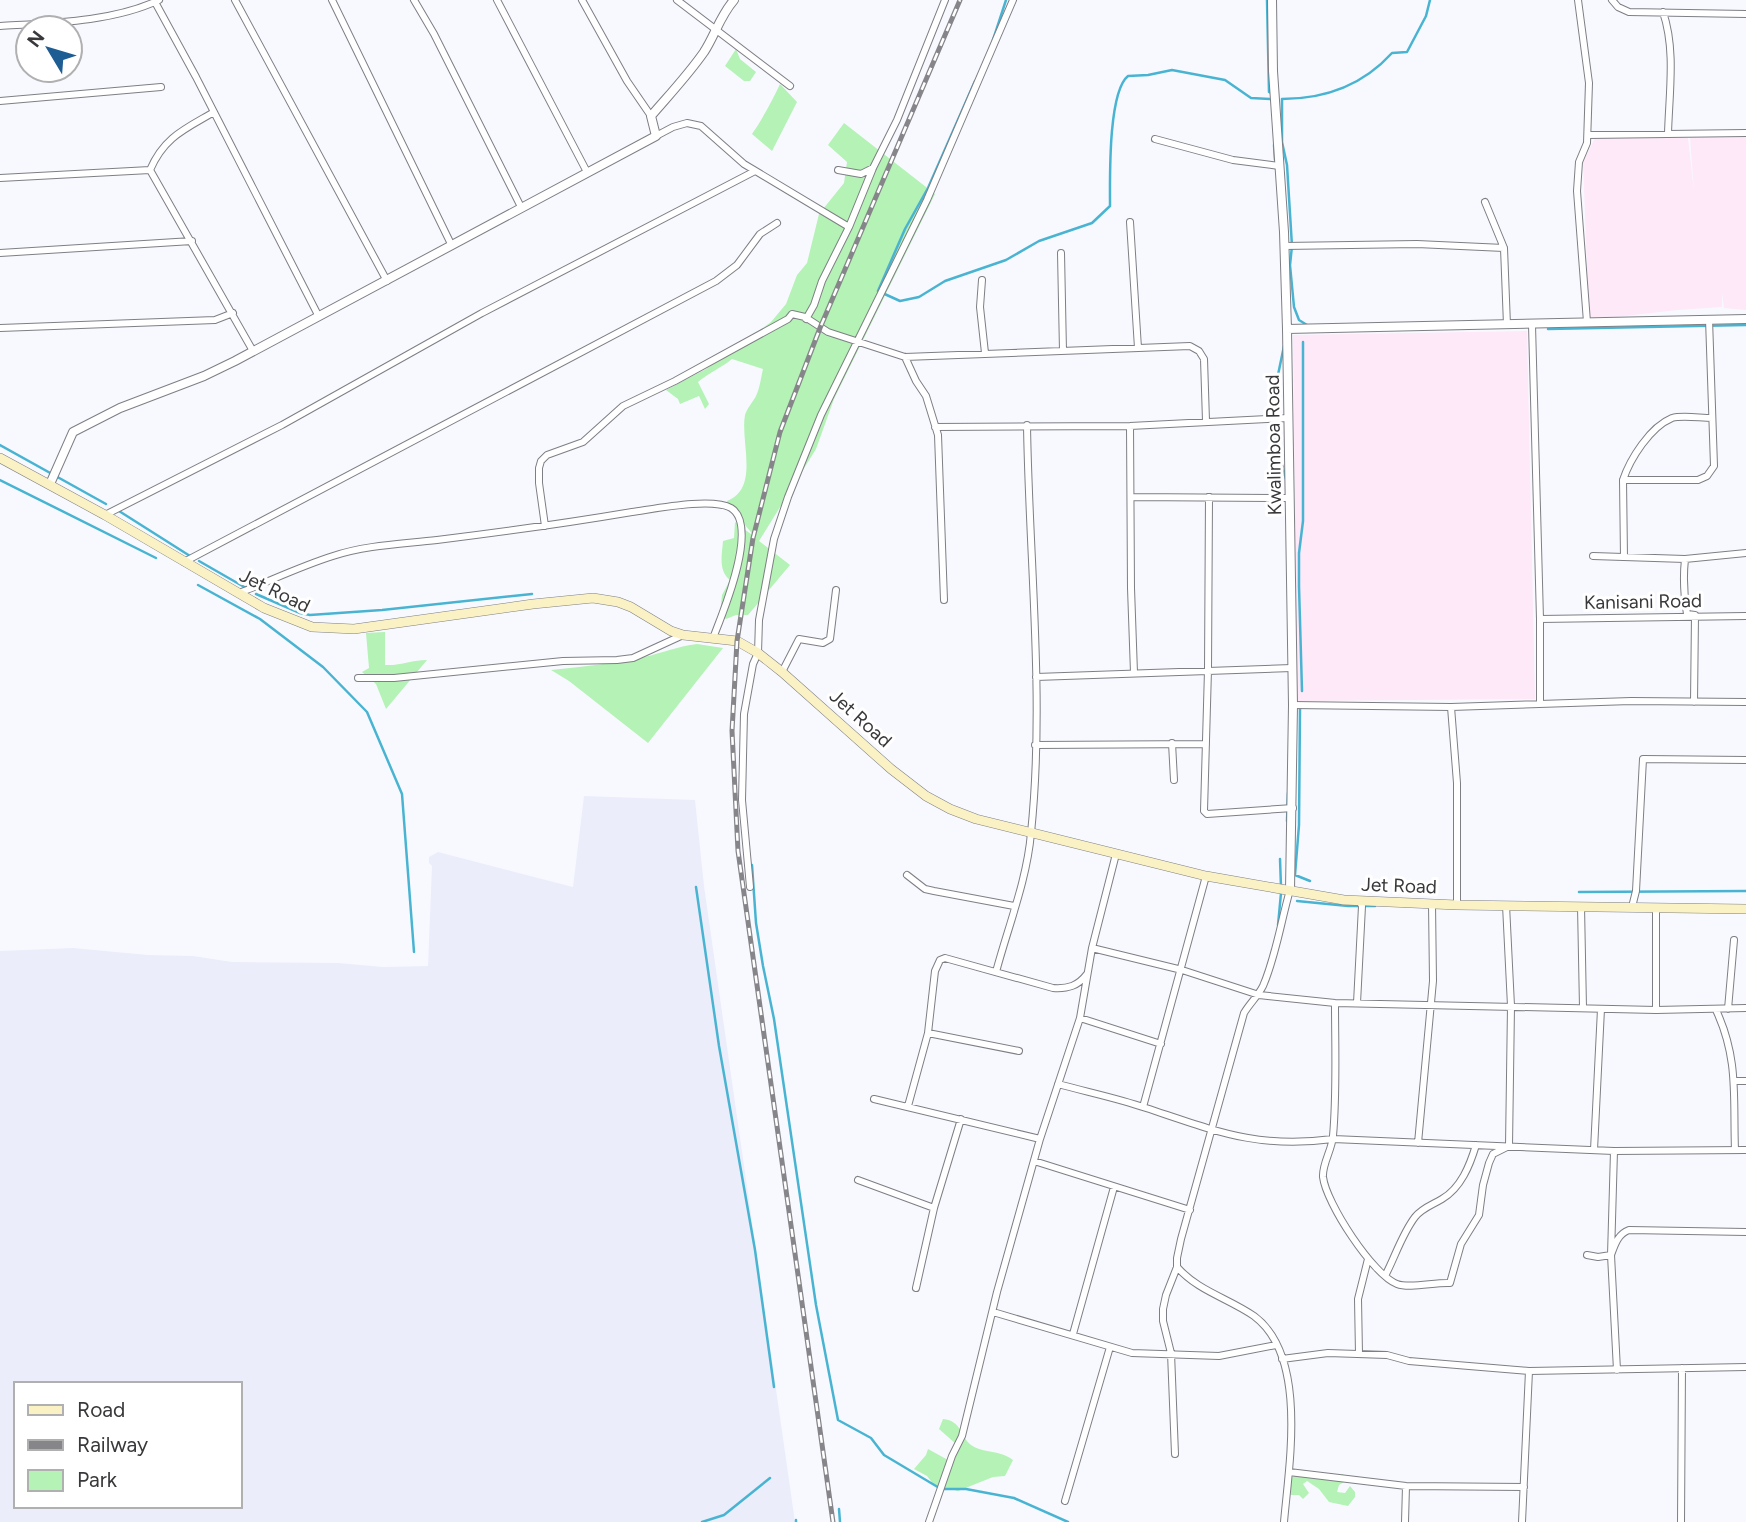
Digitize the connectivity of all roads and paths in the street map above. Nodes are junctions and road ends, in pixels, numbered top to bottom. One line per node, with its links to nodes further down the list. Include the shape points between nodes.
1 (235, 0): 47 (street)
2 (332, 0): 41 (street)
3 (414, 0): 36 (street)
4 (497, 0): 33 (street)
5 (582, 0): 22 (street)
6 (677, 0): 17 (street)
7 (734, 0): 17 (street)
8 (945, 0): 29 (street)
9 (1013, 0): 58 (street, via 927,200)
10 (1272, 0): 28 (street, Kwalimboa Road)
11 (1578, 0): 25 (street, via 1589,83)
12 (1612, 0): 14 (street, via 1625,12)
13 (157, 1): 16 (street, via 128,12); 21 (street)
14 (1663, 12): 15 (street); 24 (street, via 1670,28 1671,51)
15 (1746, 14)
16 (0, 26)
17 (715, 30): 18 (street); 22 (street, via 690,71)
18 (790, 86)
19 (161, 88): 20 (street)
20 (0, 101)
21 (214, 112): 30 (street, via 175,135 158,152); 49 (street)
22 (650, 116): 26 (street)
23 (1746, 133): 24 (street)
24 (1668, 134): 25 (street)
25 (1588, 135): 53 (street, via 1579,162 1577,191)
26 (656, 136): 32 (street, via 687,123 701,125); 33 (street)
27 (1155, 139): 28 (street, via 1233,160)
28 (1279, 166): 42 (street, Kwalimboa Road)
29 (873, 168): 31 (street, via 861,174); 39 (street)
30 (150, 170): 34 (street); 40 (street)
31 (838, 170)
32 (755, 171): 39 (street); 76 (street)
33 (587, 172): 36 (street)
34 (0, 178)
35 (1485, 202): 43 (street)
36 (521, 207): 41 (street)
37 (1130, 222): 59 (street)
38 (777, 223): 82 (street, via 752,241 737,265 716,281)
39 (849, 227): 50 (street)
40 (192, 241): 44 (street); 48 (street)
41 (451, 244): 47 (street)
42 (1284, 246): 43 (street); 57 (street, Kwalimboa Road)
43 (1504, 248): 54 (street)
44 (0, 253)
45 (1061, 253): 61 (street)
46 (982, 280): 62 (street)
47 (387, 281): 49 (street)
48 (233, 313): 56 (street, via 215,320); 60 (street)
49 (318, 315): 60 (street)
50 (806, 319): 58 (street); 77 (street, via 792,314 623,406 583,442 547,455 539,468)
51 (1709, 319): 52 (street); 53 (street); 65 (street)
52 (1746, 319)
53 (1587, 322): 55 (street)
54 (1507, 325): 55 (street); 57 (street)
55 (1532, 325): 88 (street)
56 (0, 328)
57 (1287, 329): 64 (street, Kwalimboa Road)
58 (858, 343): 63 (street); 91 (street, via 821,415 780,520 767,574)
59 (1138, 348): 61 (street); 66 (street, via 1190,346 1199,351 1204,359)
60 (253, 351): 72 (street, via 74,432)
61 (1063, 351): 62 (street)
62 (985, 353): 63 (street)
63 (905, 357): 69 (street, via 926,396)
64 (1288, 418): 66 (street); 75 (street, Kwalimboa Road)
65 (1712, 418): 71 (street, via 1673,418 1656,429); 71 (street, via 1714,466 1707,476 1698,480)
66 (1206, 421): 68 (street)
67 (1027, 425): 68 (street); 69 (street); 96 (street)
68 (1130, 426): 73 (street)
69 (935, 427): 85 (street)
70 (0, 458): 72 (main road, Jet Road)
71 (1623, 480): 80 (street)
72 (50, 484): 76 (main road, Jet Road)
73 (1131, 497): 74 (street); 95 (street)
74 (1209, 497): 75 (street); 93 (street)
75 (1289, 498): 92 (street, Kwalimboa Road)
76 (105, 515): 82 (main road, Jet Road)
77 (545, 526): 84 (street, via 334,555); 90 (street, via 682,504 732,509 742,528 741,543 734,580)
78 (1746, 553): 81 (street)
79 (1592, 556): 80 (street)
80 (1624, 557): 81 (street)
81 (1685, 559): 86 (street, via 1686,611)
82 (184, 562): 84 (main road, Jet Road)
83 (836, 590): 94 (street, via 830,639 823,643 799,639)
84 (239, 593): 89 (main road, Jet Road, via 297,622 334,630 593,598 631,607)
85 (944, 600)
86 (1695, 615): 87 (street, Kanisani Road); 88 (street, Kanisani Road); 98 (street)
87 (1746, 616)
88 (1540, 619): 100 (street)
89 (683, 635): 90 (main road, Jet Road); 97 (street, via 633,658)
90 (712, 638): 91 (main road, Jet Road, via 737,641)
91 (758, 653): 94 (main road, Jet Road); 113 (street, via 744,724 742,800)
92 (1292, 667): 93 (street); 101 (street, Kwalimboa Road)
93 (1208, 670): 95 (street); 104 (street)
94 (782, 672): 109 (main road, Jet Road, via 926,796 976,819)
95 (1134, 673): 96 (street)
96 (1036, 677): 105 (street)
97 (358, 678)
98 (1694, 702): 99 (street); 100 (street)
99 (1746, 702)
100 (1539, 703): 102 (street)
101 (1293, 705): 102 (street); 108 (street, Kwalimboa Road)
102 (1451, 707): 117 (street, via 1457,783)
103 (1172, 743): 104 (street); 105 (street); 107 (street)
104 (1206, 744): 108 (street, via 1206,814)
105 (1035, 745): 109 (street)
106 (1746, 760): 121 (street, via 1643,759)
107 (1174, 780)
108 (1293, 808): 114 (street, Kwalimboa Road)
109 (1031, 833): 110 (main road, Jet Road); 119 (street)
110 (1116, 854): 112 (main road, Jet Road); 125 (street)
111 (907, 875): 119 (street, via 925,889)
112 (1206, 876): 114 (main road, Jet Road); 126 (street)
113 (750, 887)
114 (1290, 890): 115 (main road, Jet Road); 129 (street)
115 (1359, 901): 116 (main road, Jet Road); 131 (street)
116 (1432, 904): 117 (main road, Jet Road); 132 (street)
117 (1457, 905): 118 (main road, Jet Road)
118 (1506, 905): 120 (main road, Jet Road); 133 (street)
119 (1014, 906): 127 (street)
120 (1581, 906): 121 (main road, Jet Road); 134 (street)
121 (1632, 907): 122 (main road, Jet Road)
122 (1656, 907): 123 (main road, Jet Road); 138 (street)
123 (1746, 909)
124 (1734, 940): 137 (street)
125 (1092, 948): 126 (street); 128 (street)
126 (1182, 970): 129 (street); 142 (street)
127 (996, 971): 128 (street, via 1060,988 1071,987); 141 (street, via 940,960)
128 (1088, 972): 140 (street)
129 (1259, 995): 130 (street); 151 (street, via 1244,1013)
130 (1335, 1003): 131 (street); 153 (street)
131 (1357, 1003): 132 (street)
132 (1431, 1004): 133 (street); 154 (street)
133 (1511, 1006): 134 (street); 156 (street)
134 (1583, 1008): 136 (street)
135 (1746, 1008): 137 (street)
136 (1601, 1009): 138 (street); 157 (street)
137 (1728, 1009): 139 (street)
138 (1656, 1010): 139 (street)
139 (1716, 1010): 145 (street, via 1731,1049)
140 (1080, 1018): 142 (street); 146 (street)
141 (928, 1033): 143 (street); 148 (street)
142 (1161, 1044): 149 (street)
143 (1019, 1051)
144 (1746, 1081): 145 (street)
145 (1734, 1082): 158 (street)
146 (1058, 1084): 149 (street); 152 (street)
147 (874, 1099): 148 (street)
148 (908, 1106): 150 (street)
149 (1143, 1107): 151 (street)
150 (961, 1119): 152 (street); 164 (street)
151 (1211, 1130): 153 (street, via 1274,1142); 165 (street)
152 (1040, 1139): 161 (street)
153 (1333, 1139): 154 (street); 169 (street, via 1323,1174 1326,1190)
154 (1418, 1143): 155 (street)
155 (1476, 1145): 156 (street); 171 (street, via 1458,1185 1415,1217)
156 (1509, 1146): 157 (street); 171 (street, via 1493,1154 1489,1163 1479,1216 1461,1244 1450,1283 1406,1286)
157 (1594, 1150): 160 (street)
158 (1735, 1150): 159 (street); 160 (street)
159 (1746, 1150)
160 (1614, 1151): 168 (street)
161 (1034, 1161): 163 (street); 173 (street)
162 (858, 1180): 164 (street)
163 (1114, 1187): 165 (street); 174 (street)
164 (934, 1208): 172 (street)
165 (1190, 1210): 170 (street)
166 (1746, 1232): 168 (street, via 1629,1230)
167 (1587, 1255): 168 (street)
168 (1611, 1255): 182 (street)
169 (1368, 1259): 171 (street); 178 (street, via 1358,1299)
170 (1177, 1267): 175 (street, via 1187,1279 1253,1316 1267,1328); 177 (street, via 1163,1309)
171 (1385, 1276)
172 (916, 1287)
173 (993, 1312): 174 (street); 189 (street, via 962,1436)
174 (1073, 1334): 176 (street)
175 (1276, 1345): 177 (street, via 1219,1356); 179 (street)
176 (1110, 1347): 177 (street, via 1132,1353); 188 (street)
177 (1171, 1353): 184 (street)
178 (1359, 1354): 179 (street); 183 (street)
179 (1282, 1359): 185 (street, via 1291,1406)
180 (1746, 1367): 181 (street)
181 (1682, 1368): 182 (street); 193 (street)
182 (1617, 1370): 183 (street)
183 (1529, 1371): 187 (street)
184 (1175, 1454)
185 (1289, 1472): 186 (street); 190 (street)
186 (1406, 1486): 187 (street); 191 (street)
187 (1524, 1487): 192 (street)
188 (1065, 1501)
189 (929, 1522)
190 (1284, 1522)
191 (1405, 1522)
192 (1522, 1522)
193 (1681, 1522)

